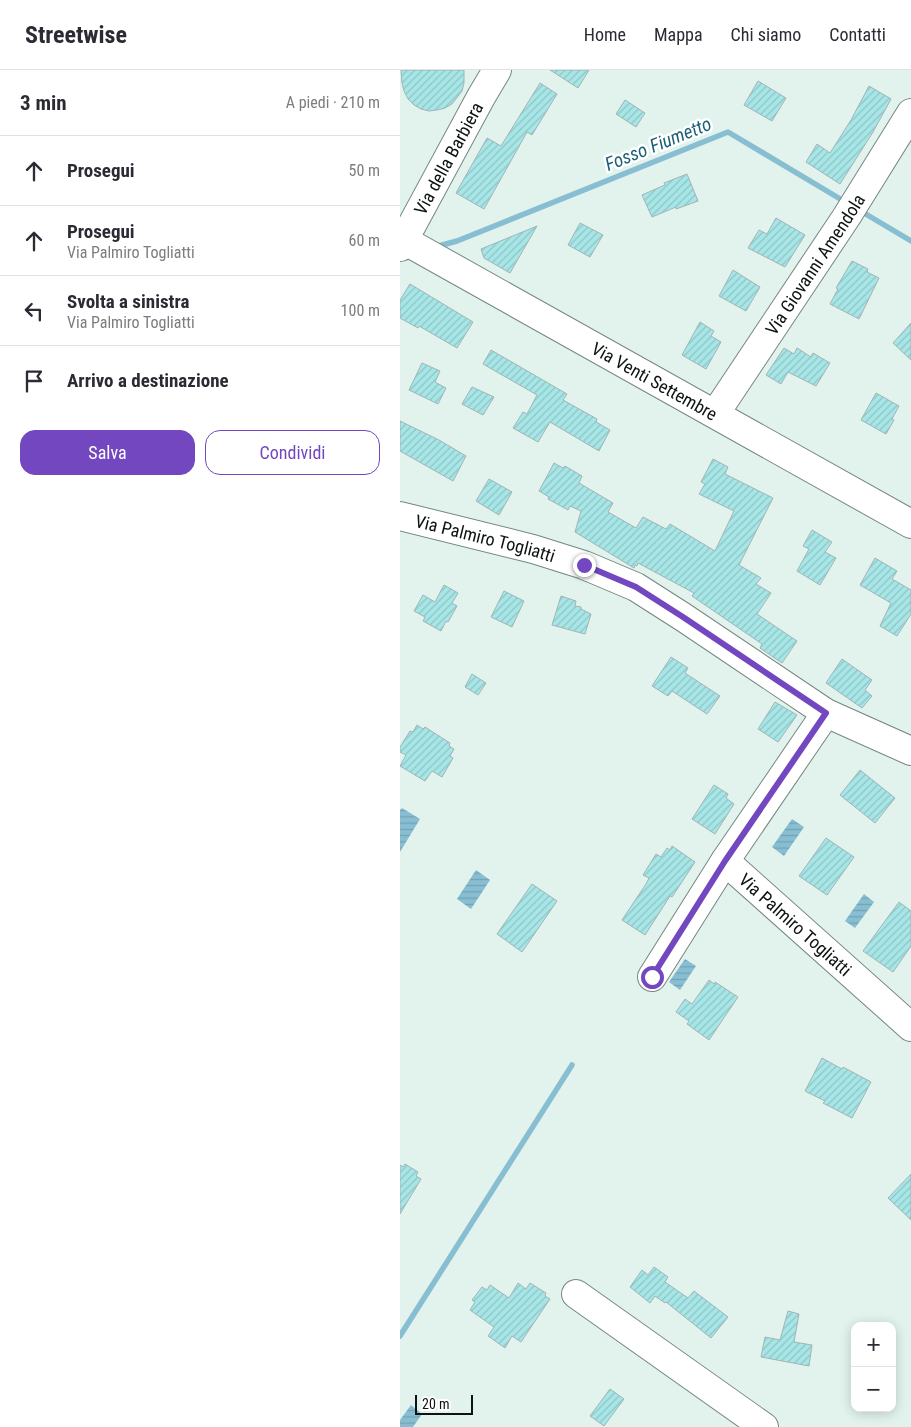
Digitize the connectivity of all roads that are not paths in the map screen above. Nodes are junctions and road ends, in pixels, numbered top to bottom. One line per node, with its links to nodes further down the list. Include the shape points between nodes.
1 (497, 70): 3 (street, Via della Barbiera)
2 (911, 113): 4 (street, Via Giovanni Amendola)
3 (411, 246): 4 (street, Via Venti Settembre)
4 (715, 414): 6 (street, Via Venti Settembre)
5 (400, 516): 7 (street, Via Palmiro Togliatti, via 533,549 584,565 636,587)
6 (911, 524)
7 (826, 713): 8 (street, Via Palmiro Togliatti); 9 (street, Via Palmiro Togliatti)
8 (911, 751)
9 (725, 861): 10 (street); 11 (street, Via Palmiro Togliatti)
10 (652, 977)
11 (911, 1027)
12 (576, 1294): 13 (street)
13 (764, 1427)

